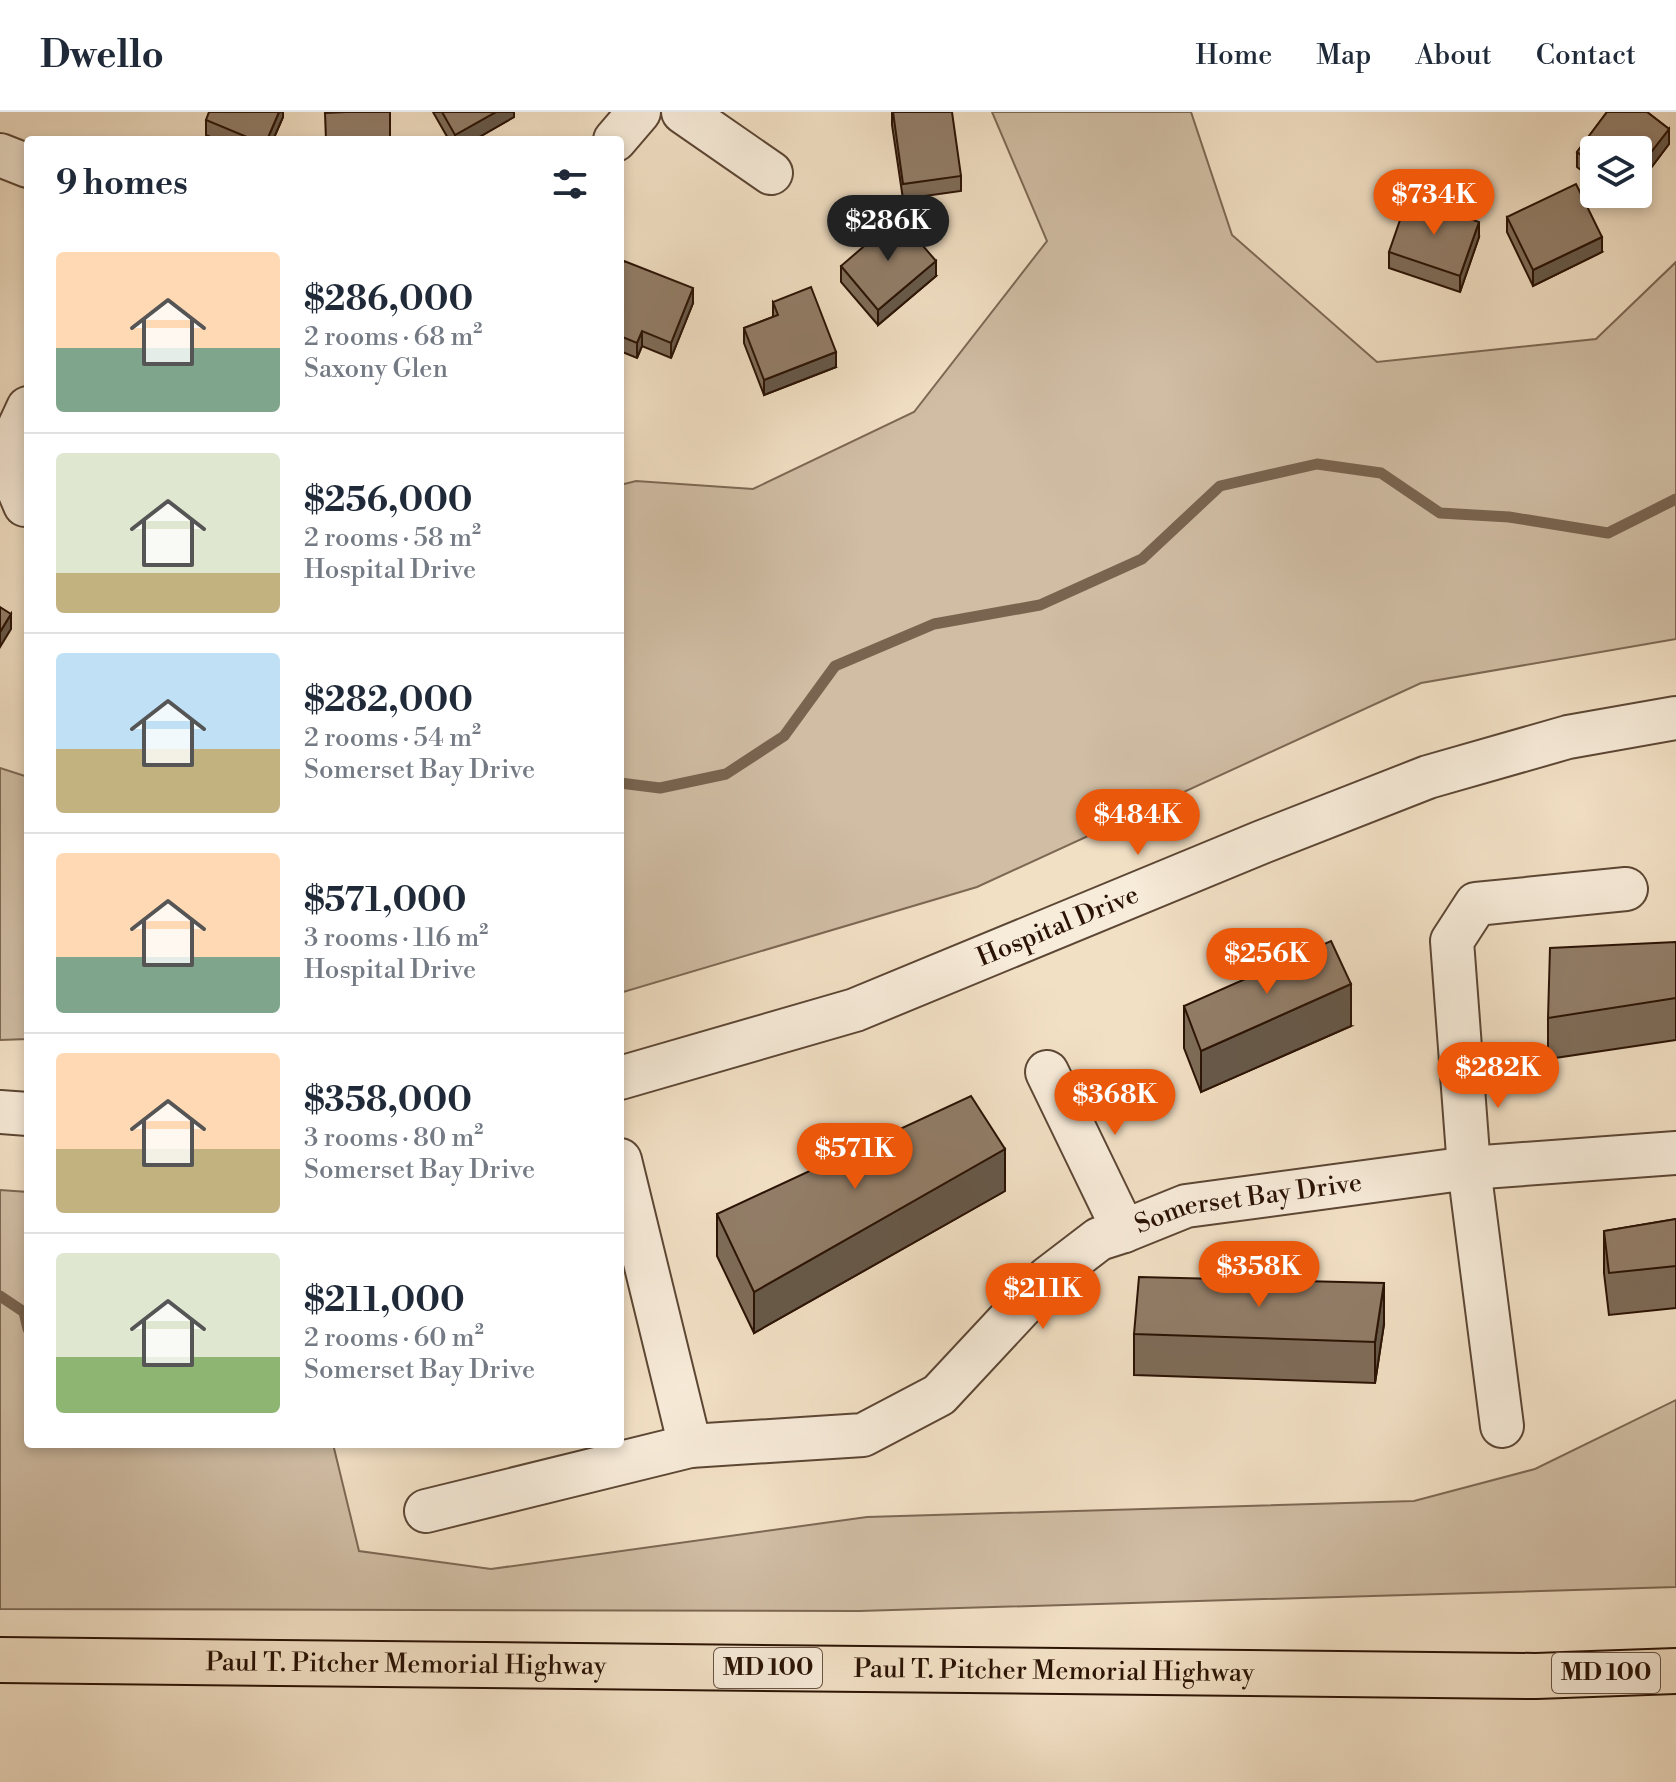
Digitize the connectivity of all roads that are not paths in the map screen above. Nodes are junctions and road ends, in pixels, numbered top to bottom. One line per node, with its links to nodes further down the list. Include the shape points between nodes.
1 (639, 112): 3 (street)
2 (683, 112): 6 (street)
3 (618, 136)
4 (0, 155): 5 (street)
5 (24, 164)
6 (771, 173)
7 (24, 417): 8 (street, via 5,458)
8 (24, 503)
9 (1676, 718): 12 (street, Hospital Drive, via 1568,737 1428,777 855,1010)
10 (1626, 889): 16 (street, via 1476,904 1452,941)
11 (1047, 1072): 18 (street)
12 (624, 1077)
13 (0, 1112): 14 (street)
14 (24, 1114)
15 (1676, 1153): 16 (street, Somerset Bay Drive)
16 (1469, 1168): 18 (street, Somerset Bay Drive, via 1186,1206); 19 (street)
17 (624, 1176): 20 (street)
18 (1124, 1231): 20 (street, Somerset Bay Drive, via 1099,1239 1048,1278 939,1395 863,1435)
19 (1502, 1426)
20 (690, 1446): 21 (street, Somerset Bay Drive)
21 (426, 1511)
22 (1676, 1653): 25 (highway)
23 (0, 1660): 25 (highway, Paul T. Pitcher Memorial Highway / MD 100)
24 (1676, 1671): 25 (highway, Paul T. Pitcher Memorial Highway / MD 100)
25 (1536, 1676)

